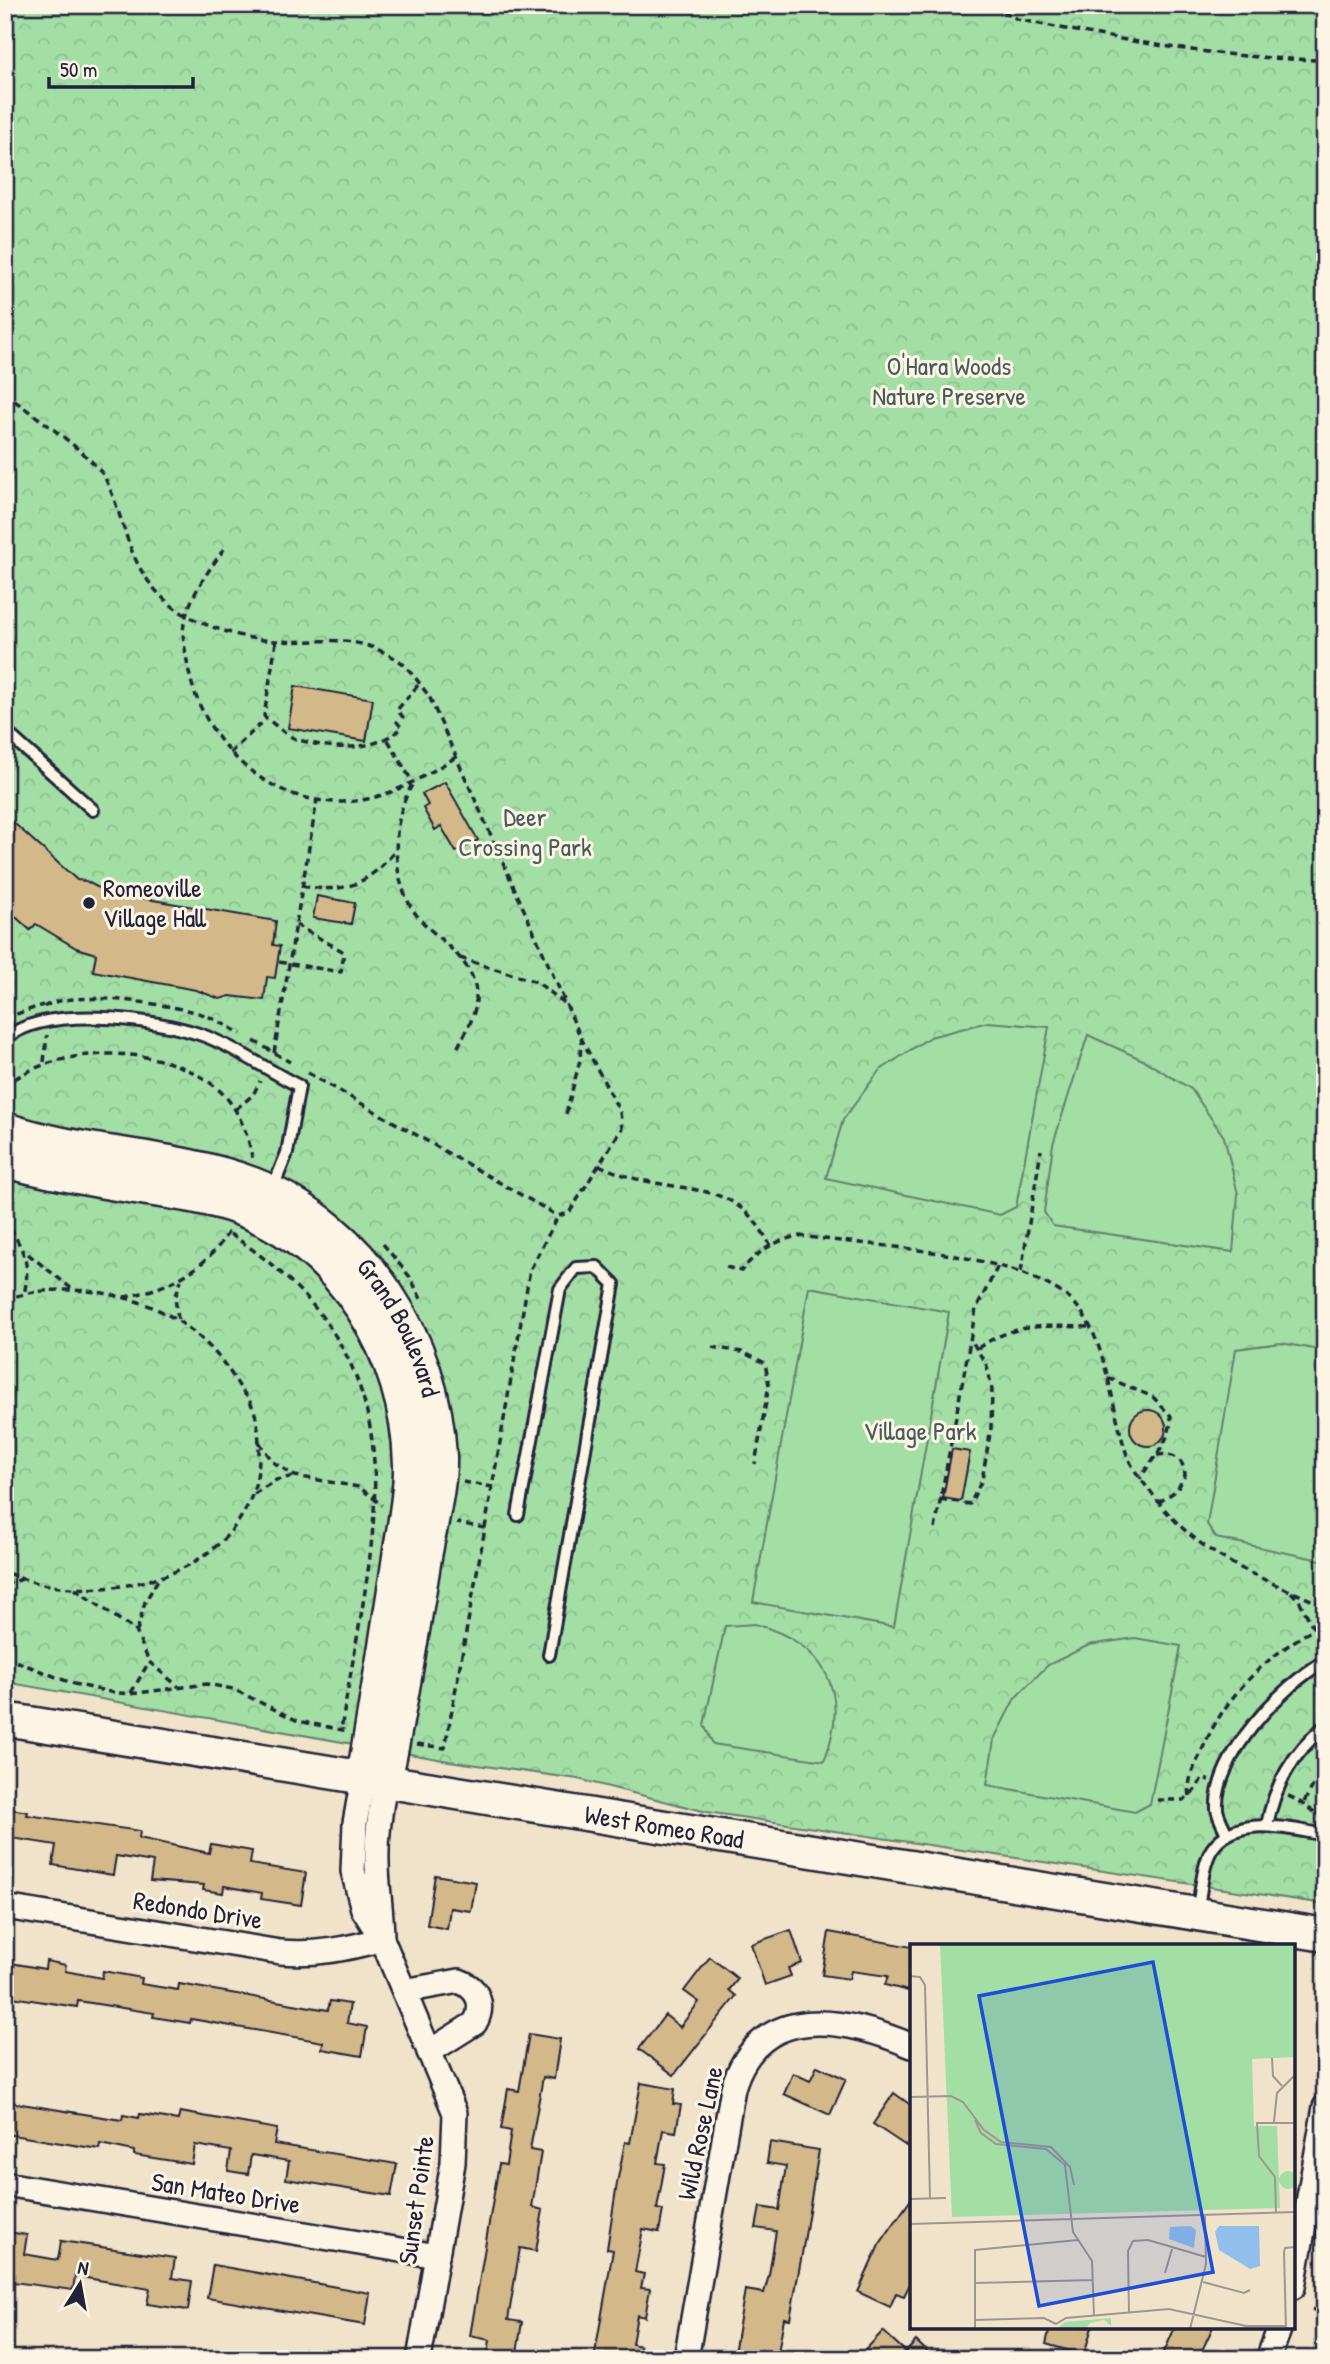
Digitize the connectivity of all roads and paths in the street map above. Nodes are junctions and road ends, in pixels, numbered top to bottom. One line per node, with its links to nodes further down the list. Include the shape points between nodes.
1 (993, 5): 2 (path, via 1017,19 1202,54)
2 (1325, 60)
3 (5, 394): 5 (path, via 65,438 105,477 127,546 147,580 171,605)
4 (224, 549): 5 (path)
5 (187, 614): 6 (path, via 232,633); 11 (path, via 184,642 193,690)
6 (276, 642): 7 (path, via 332,638 366,644 400,662); 8 (path)
7 (419, 684): 10 (path, via 397,710 402,728); 12 (path)
8 (267, 718): 10 (path, via 294,738 356,749); 11 (path)
9 (5, 731): 15 (lane)
10 (388, 740): 13 (path)
11 (230, 753): 14 (path, via 280,789)
12 (456, 757): 13 (path); 22 (path)
13 (413, 783): 14 (path, via 374,798); 16 (path, via 399,819)
14 (317, 800): 17 (path)
15 (93, 810)
16 (397, 848): 17 (path, via 365,881 336,889); 19 (path, via 404,890 416,915)
17 (302, 886): 18 (path)
18 (295, 924): 21 (path); 21 (path, via 344,952 341,972)
19 (458, 957): 22 (path, via 537,982); 25 (path, via 470,971 476,992 470,1024)
20 (279, 962): 21 (path)
21 (288, 964): 26 (path)
22 (566, 1004): 23 (path)
23 (581, 1038): 32 (path); 36 (path, via 620,1112 622,1128)
24 (5, 1039): 28 (lane, via 46,1021 102,1016 199,1034)
25 (456, 1049)
26 (274, 1052): 27 (path); 28 (path)
27 (295, 1065)
28 (267, 1070): 31 (path, via 253,1095); 37 (lane, via 299,1086 287,1153)
29 (305, 1071): 38 (path)
30 (5, 1086): 31 (path, via 21,1073 64,1057 121,1055 176,1065 222,1094)
31 (235, 1109): 37 (path, via 250,1147)
32 (566, 1114)
33 (5, 1129): 37 (main road, Grand Boulevard, via 40,1141 210,1172)
34 (1041, 1150): 44 (path)
35 (5, 1161): 37 (main road, Grand Boulevard, via 61,1175)
36 (599, 1165): 38 (path, via 569,1213); 40 (path, via 645,1181 730,1198 760,1226)
37 (254, 1206): 45 (path); 63 (path, via 281,1271 304,1293 341,1346 358,1381 375,1453); 66 (main road, Grand Boulevard, via 313,1216 365,1262 405,1321 430,1387 440,1459)
38 (558, 1216): 67 (path, via 530,1270)
39 (5, 1217): 41 (path)
40 (770, 1245): 42 (path, via 800,1236); 43 (path, via 741,1271)
41 (26, 1252): 46 (path); 47 (path, via 29,1270)
42 (998, 1266): 44 (path); 52 (path, via 976,1309)
43 (726, 1267)
44 (1021, 1272): 51 (path, via 1069,1298)
45 (181, 1280): 48 (path, via 156,1291); 50 (path, via 175,1298)
46 (72, 1289): 47 (path); 48 (path)
47 (24, 1295): 49 (path)
48 (122, 1297): 50 (path)
49 (5, 1300)
50 (178, 1320): 56 (path, via 222,1359 253,1408)
51 (1088, 1327): 54 (path, via 1017,1328); 55 (path)
52 (970, 1338): 54 (path); 62 (path)
53 (712, 1347): 58 (path, via 742,1352 765,1363 769,1385)
54 (978, 1348): 62 (path, via 992,1390 982,1480 970,1504)
55 (1108, 1378): 57 (path, via 1153,1397 1167,1409 1169,1437); 60 (path, via 1126,1453)
56 (259, 1442): 59 (path, via 273,1462); 61 (path, via 259,1478)
57 (1157, 1455): 60 (path); 64 (path, via 1180,1460 1185,1475 1177,1490)
58 (755, 1464)
59 (295, 1476): 61 (path, via 276,1480); 63 (path, via 359,1487)
60 (1140, 1479): 64 (path)
61 (252, 1496): 70 (path, via 244,1517 212,1551)
62 (940, 1499): 68 (path)
63 (376, 1500): 66 (path, via 390,1512); 87 (path)
64 (1158, 1503): 74 (path, via 1209,1551)
65 (518, 1515): 79 (lane, via 560,1289 576,1268 597,1267 614,1284)
66 (418, 1516): 67 (path); 87 (main road, Grand Boulevard)
67 (485, 1528): 87 (path, via 445,1748)
68 (935, 1529)
69 (5, 1572): 71 (path)
70 (159, 1578): 73 (path, via 94,1590); 78 (path)
71 (22, 1579): 72 (path); 73 (path)
72 (5, 1585)
73 (74, 1588): 78 (path)
74 (1290, 1590): 75 (path); 77 (path)
75 (1325, 1606)
76 (1325, 1623): 77 (path)
77 (1314, 1629): 90 (path, via 1261,1666 1230,1700 1187,1783 1190,1796 1177,1802)
78 (136, 1631): 82 (path)
79 (549, 1656)
80 (5, 1657): 84 (path, via 74,1684)
81 (1325, 1661): 93 (lane, via 1258,1719 1225,1771 1217,1811)
82 (149, 1662): 83 (path); 84 (path)
83 (179, 1687): 84 (path); 87 (path, via 207,1684 233,1689 298,1721)
84 (130, 1694)
85 (5, 1719): 89 (main road, West Romeo Road)
86 (1325, 1726): 92 (lane, via 1304,1744 1283,1774)
87 (368, 1736): 89 (main road, Grand Boulevard)
88 (1325, 1764): 91 (path, via 1304,1802 1315,1814)
89 (374, 1780): 96 (main road, West Romeo Road); 98 (street, Sunset Pointe, via 355,1823 353,1871 363,1909)
90 (1157, 1800)
91 (1325, 1816)
92 (1267, 1825): 93 (lane); 94 (lane)
93 (1227, 1834): 96 (lane, via 1212,1850)
94 (1325, 1835)
95 (5, 1907): 98 (street, Redondo Drive, via 280,1952 337,1951)
96 (1197, 1914): 97 (main road, West Romeo Road)
97 (1325, 1935)
98 (382, 1939): 99 (street, Sunset Pointe)
99 (404, 1991): 101 (street, Sunset Pointe); 101 (street, via 458,1981 478,1997 475,2023)
100 (910, 2045): 111 (street, Wild Rose Lane, via 857,2027 809,2022 773,2033 745,2059 733,2088)
101 (429, 2052): 105 (street, Sunset Pointe, via 455,2113 453,2163)
102 (1325, 2106): 104 (street)
103 (5, 2184): 105 (street, San Mateo Drive)
104 (1297, 2247): 106 (street)
105 (437, 2256): 110 (street, Sunset Pointe)
106 (1295, 2267)
107 (1312, 2309): 108 (path)
108 (1325, 2314)
109 (1279, 2329): 112 (street)
110 (419, 2359)
111 (686, 2359)
112 (1268, 2359)

